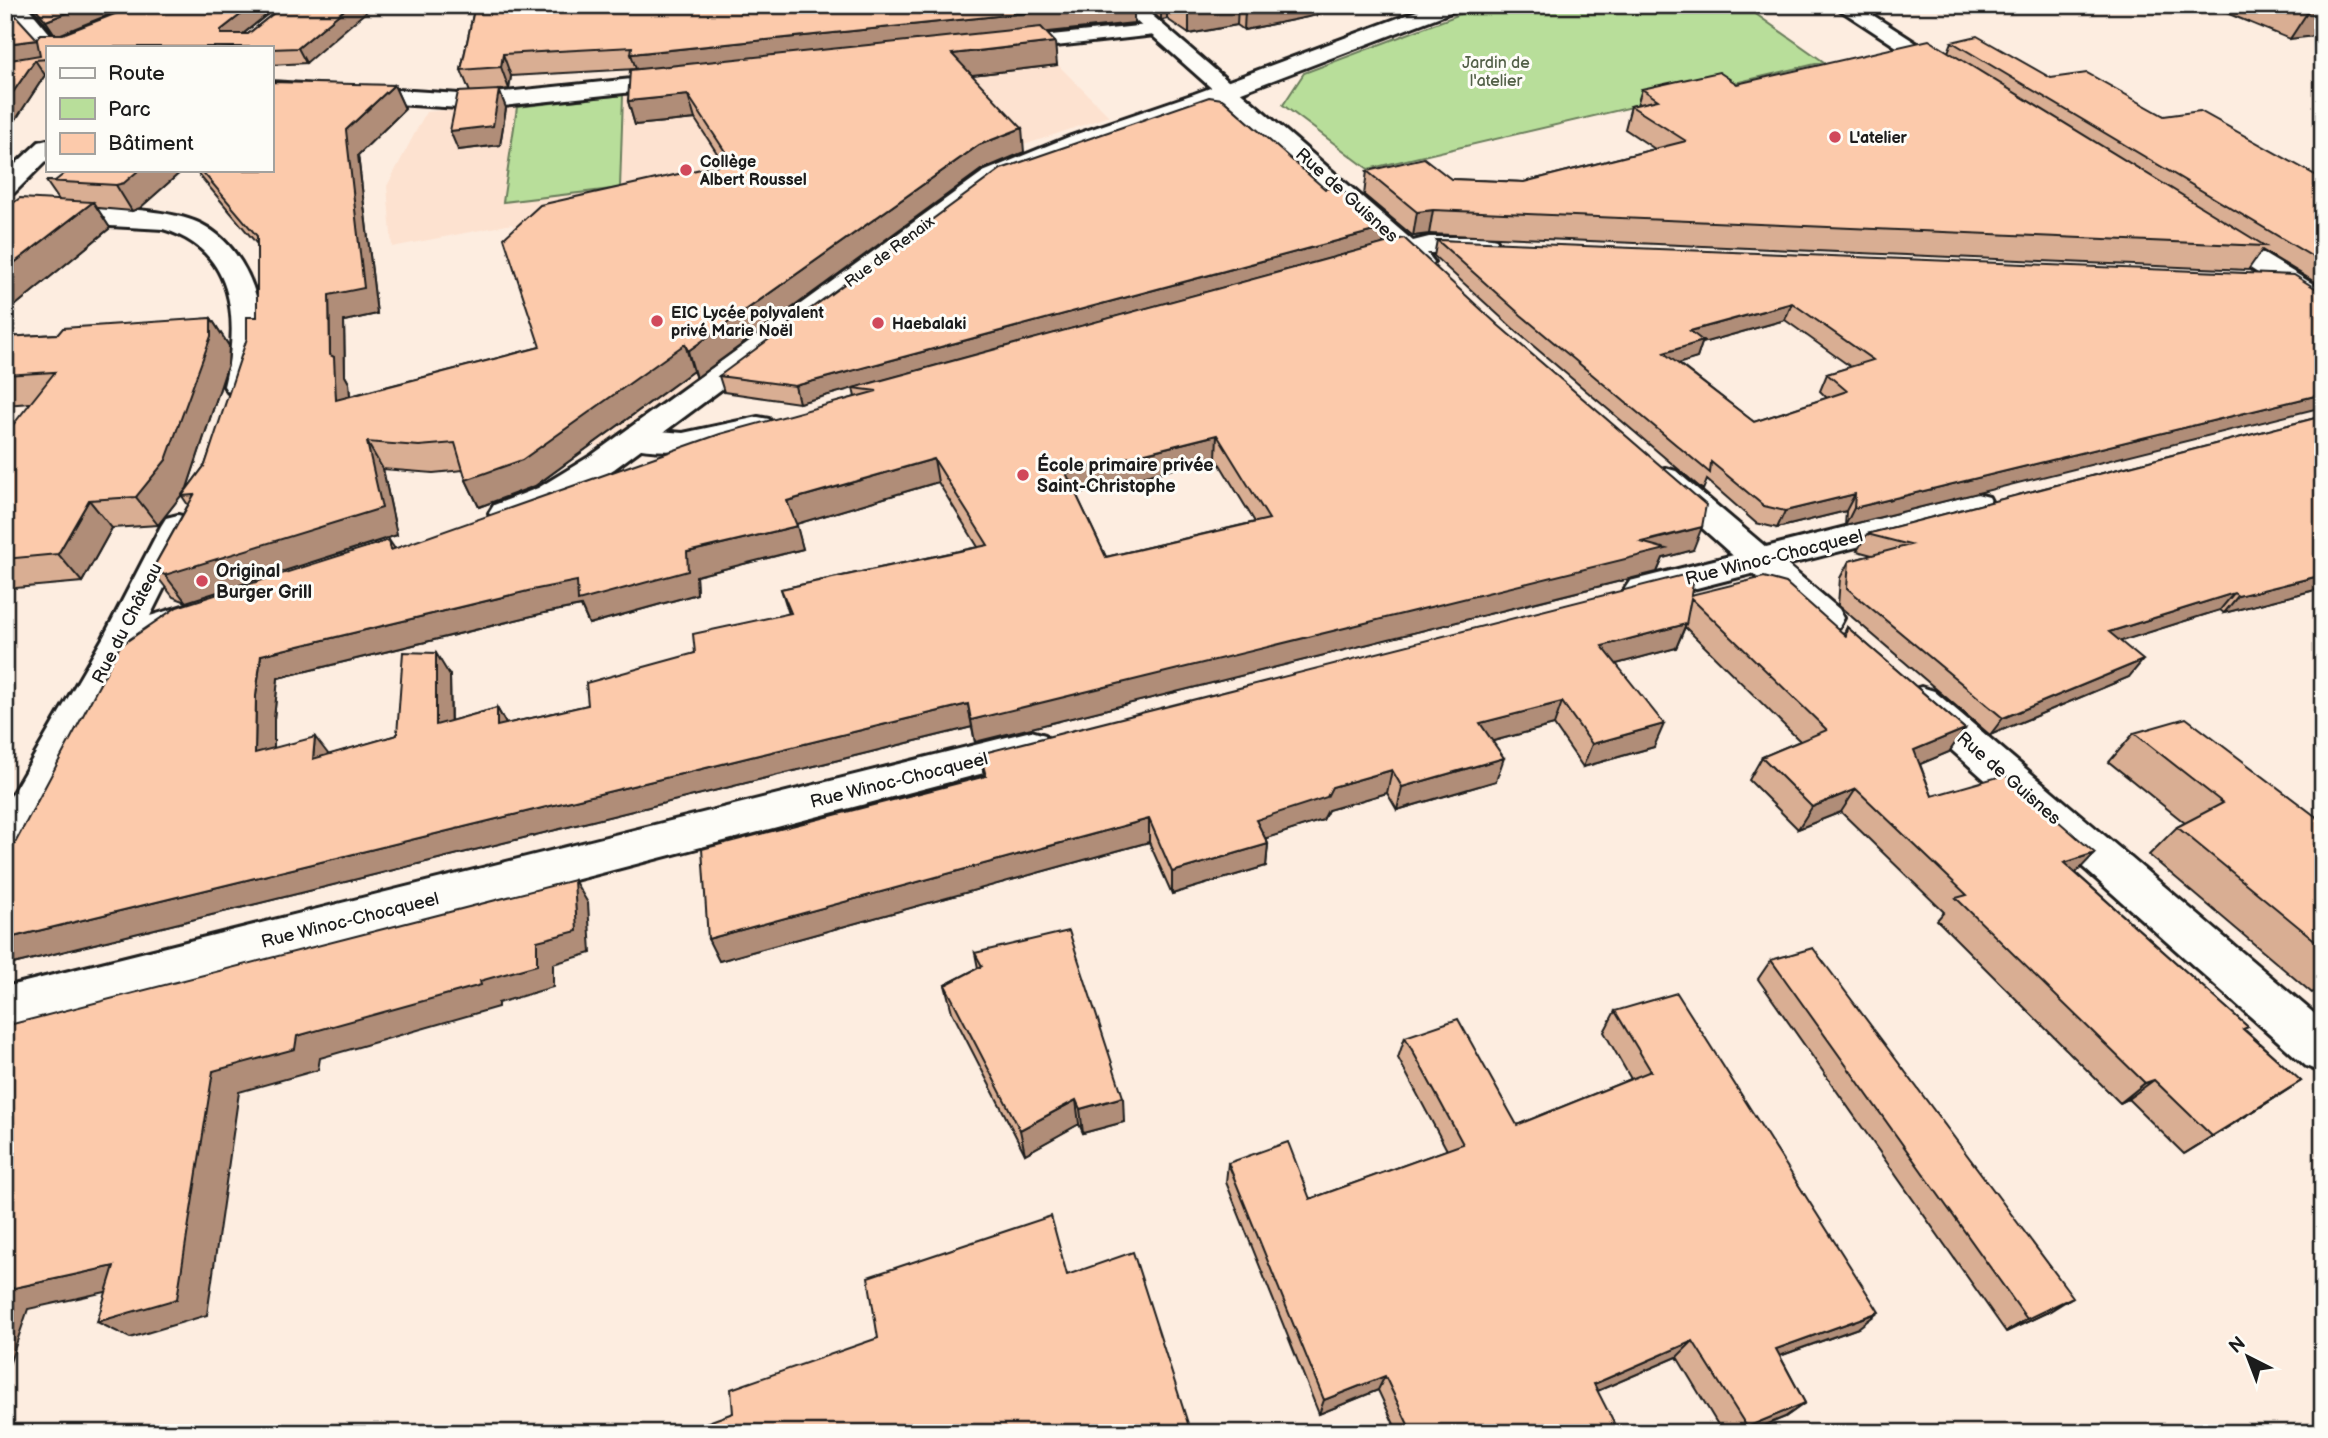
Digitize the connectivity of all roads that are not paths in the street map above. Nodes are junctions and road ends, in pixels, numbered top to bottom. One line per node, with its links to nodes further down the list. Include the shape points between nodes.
1 (15, 5): 7 (street)
2 (1128, 5): 5 (street, Rue de Guisnes)
3 (1452, 5): 13 (street, Rue de Renaix)
4 (1843, 5): 11 (street)
5 (1157, 30): 9 (street); 13 (street, Rue de Guisnes)
6 (74, 40): 8 (street)
7 (51, 46)
8 (55, 46)
9 (976, 49)
10 (699, 79): 12 (street, via 475,102)
11 (1976, 88)
12 (273, 89)
13 (1226, 89): 21 (street, Rue de Guisnes); 29 (street, Rue de Renaix, via 992,177)
14 (46, 148): 16 (street)
15 (46, 169): 17 (street)
16 (5, 188)
17 (5, 205)
18 (5, 212): 27 (street, via 177,222 201,234 235,274 246,312 246,364)
19 (2188, 218): 24 (street)
20 (1515, 246): 21 (street)
21 (1406, 248): 22 (street); 25 (street, Rue de Guisnes)
22 (1338, 267)
23 (2241, 279): 24 (street)
24 (2289, 281): 26 (street)
25 (1444, 284)
26 (2323, 302)
27 (230, 411)
28 (786, 418): 29 (street, via 683,443)
29 (637, 439): 33 (street, Rue de Renaix, via 550,495)
30 (1648, 464): 34 (street)
31 (2005, 498): 34 (street, Rue Winoc-Chocqueel)
32 (197, 503): 37 (street, Rue du Château, via 174,531)
33 (476, 524)
34 (1759, 561): 35 (street, Rue Winoc-Chocqueel); 38 (street)
35 (1601, 601)
36 (219, 608): 37 (street)
37 (121, 638): 41 (street, Rue du Château)
38 (1852, 640)
39 (1894, 677): 43 (street, Rue de Guisnes)
40 (1061, 738): 42 (street, Rue Winoc-Chocqueel)
41 (5, 844)
42 (5, 1008)
43 (2323, 1051)

